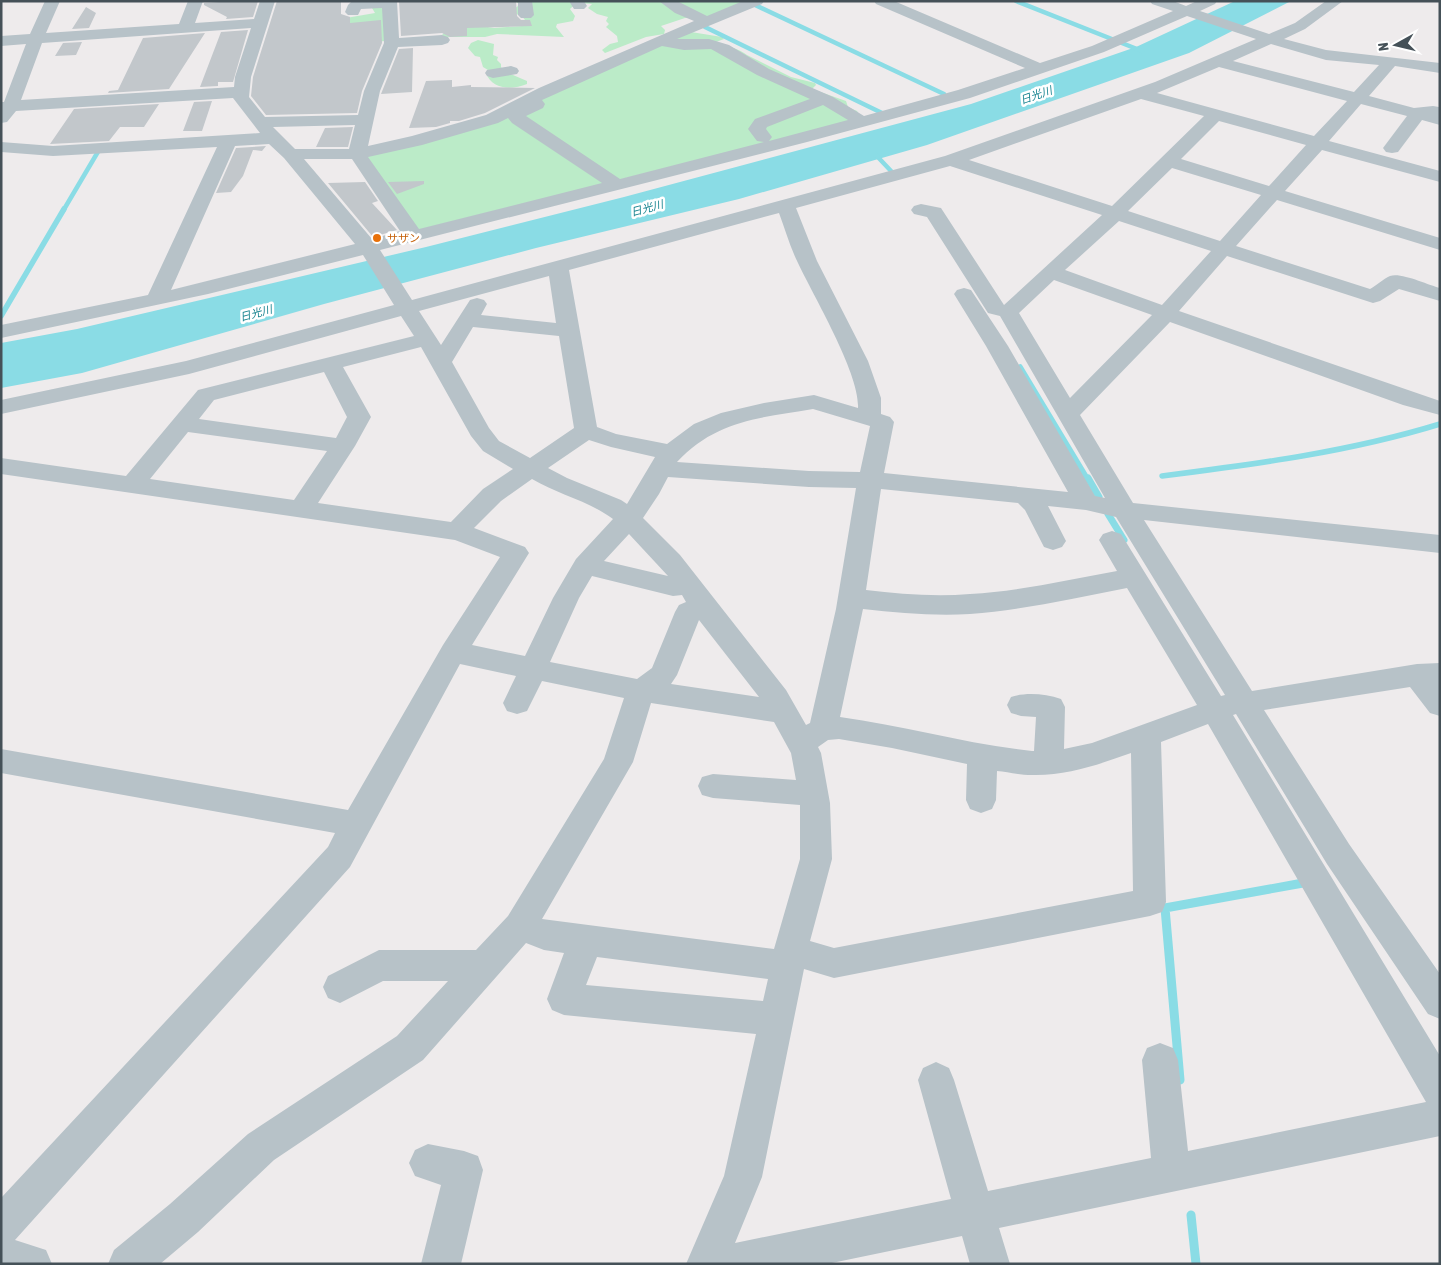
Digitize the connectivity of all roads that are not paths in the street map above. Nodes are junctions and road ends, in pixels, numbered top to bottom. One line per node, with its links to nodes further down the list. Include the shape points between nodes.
1 (53, 1): 16 (street)
2 (196, 1): 15 (street)
3 (268, 1): 13 (street)
4 (666, 1): 14 (street)
5 (756, 1): 14 (street)
6 (881, 1): 26 (street)
7 (1157, 1): 12 (street)
8 (1210, 1): 12 (street)
9 (1336, 1): 17 (street, via 1300,26)
10 (390, 2): 11 (street, via 354,6); 21 (street)
11 (354, 12)
12 (1186, 12): 17 (street); 26 (street)
13 (261, 22): 15 (street); 30 (street)
14 (701, 24): 20 (street); 31 (street)
15 (185, 28): 16 (street)
16 (36, 38): 19 (street); 34 (street)
17 (1265, 38): 23 (street); 24 (street, via 1326,55)
18 (442, 40): 21 (street)
19 (1, 41)
20 (665, 41): 27 (street); 31 (street, via 683,45 709,43 739,56 763,73); 41 (street, via 680,49 656,59 624,65 610,75 559,93)
21 (392, 43): 38 (street, via 372,92)
22 (575, 61): 27 (street)
23 (1216, 61): 32 (street); 33 (street)
24 (1391, 61): 25 (street); 33 (street)
25 (1440, 68)
26 (1040, 69): 39 (street)
27 (597, 70): 41 (street, via 545,92)
28 (511, 71): 29 (street)
29 (493, 72)
30 (240, 92): 34 (street, via 131,100 80,100); 40 (street)
31 (818, 93): 39 (street); 42 (street, via 761,124 757,129)
32 (1142, 94): 35 (street); 51 (street)
33 (1357, 98): 36 (street); 46 (street)
34 (5, 111)
35 (1216, 114): 46 (street); 52 (street)
36 (1418, 114): 37 (street); 48 (street)
37 (1438, 115)
38 (365, 120): 40 (street); 50 (street)
39 (871, 120): 44 (street)
40 (260, 122): 43 (street)
41 (506, 122): 50 (street); 55 (street)
42 (763, 137): 44 (street, via 794,130); 55 (street, via 704,156 668,161 640,172 615,172)
43 (273, 138): 45 (street); 49 (street)
44 (801, 138): 55 (street)
45 (227, 141): 47 (street, via 53,151); 68 (street, via 226,150)
46 (1318, 143): 54 (street); 56 (street)
47 (1, 146)
48 (1392, 148)
49 (290, 154): 50 (street); 62 (street)
50 (357, 154): 60 (street)
51 (952, 160): 53 (street); 59 (street)
52 (1168, 161): 56 (street); 59 (street)
53 (899, 174): 57 (street); 58 (street)
54 (1440, 177)
55 (606, 184): 60 (street, via 416,236)
56 (1272, 193): 61 (street); 63 (street)
57 (786, 206): 64 (street); 81 (street, via 807,261 857,361 870,398)
58 (920, 210): 70 (street, via 934,212 995,309); 91 (street, via 919,218)
59 (1116, 213): 63 (street); 65 (street, via 1062,250)
60 (412, 234): 62 (street)
61 (1440, 244)
62 (369, 248): 68 (street); 69 (street)
63 (1223, 248): 67 (street, via 1373,297 1396,281); 71 (street)
64 (558, 266): 66 (street); 73 (street)
65 (1050, 272): 70 (street); 71 (street)
66 (488, 286): 69 (street); 72 (street)
67 (1440, 296)
68 (156, 300): 74 (street)
69 (407, 308): 75 (street); 78 (street, via 189,367)
70 (1008, 312): 80 (street)
71 (1166, 313): 79 (street); 80 (street)
72 (467, 320): 73 (street); 76 (street)
73 (569, 331): 83 (street)
74 (1, 332)
75 (426, 339): 76 (street); 77 (street)
76 (441, 362): 87 (street, via 491,446)
77 (330, 363): 82 (street, via 206,395); 84 (street, via 359,416)
78 (1, 406)
79 (1440, 408)
80 (1068, 414): 93 (street)
81 (869, 418): 85 (street, via 814,402 764,410 729,418 702,429 680,444); 88 (street, via 882,422)
82 (183, 424): 84 (street); 89 (street)
83 (586, 431): 85 (street); 87 (street)
84 (343, 446): 92 (street)
85 (666, 461): 88 (street, via 748,482); 94 (street)
86 (1, 466): 89 (street)
87 (529, 468): 94 (street, via 612,506); 95 (street, via 492,494 461,526)
88 (870, 480): 90 (street); 102 (street)
89 (132, 485): 92 (street)
90 (1025, 496): 91 (street); 97 (street, via 1035,506)
91 (1086, 502): 93 (street)
92 (301, 509): 95 (street)
93 (1125, 510): 98 (street); 108 (street)
94 (628, 519): 99 (street); 101 (street, via 671,561)
95 (461, 532): 103 (street, via 516,553)
96 (1112, 540): 100 (street)
97 (1053, 541)
98 (1440, 544)
99 (585, 565): 101 (street); 104 (street)
100 (1135, 577): 102 (street, via 968,604); 111 (street)
101 (696, 595): 106 (street, via 663,675); 112 (street)
102 (852, 598): 114 (street)
103 (453, 652): 104 (street); 121 (street)
104 (534, 668): 106 (street); 107 (street)
105 (1428, 674): 108 (street); 110 (street)
106 (641, 691): 112 (street); 122 (street, via 618,762)
107 (517, 703)
108 (1246, 703): 111 (street, via 1235,703); 127 (street, via 1338,854)
109 (1021, 705): 117 (street, via 1051,707)
110 (1440, 705)
111 (1215, 711): 113 (street); 131 (street)
112 (784, 712): 114 (street)
113 (1146, 735): 117 (street, via 1094,754); 124 (street, via 1150,902 834,963)
114 (812, 736): 115 (street, via 839,728); 119 (street, via 806,753)
115 (982, 756): 117 (street); 120 (street)
116 (1, 761): 121 (street)
117 (1048, 762)
118 (713, 786): 119 (street)
119 (813, 794): 124 (street, via 816,859)
120 (981, 800)
121 (356, 824): 136 (street, via 339,856)
122 (520, 926): 123 (street, via 544,935); 125 (street)
123 (586, 940): 124 (street); 128 (street, via 564,999)
124 (790, 958): 128 (street)
125 (484, 966): 126 (street, via 379,965); 139 (street, via 410,1048 261,1147)
126 (340, 987)
127 (1440, 1003)
128 (776, 1019): 141 (street, via 743,1178)
129 (1160, 1060): 134 (street)
130 (936, 1080): 135 (street)
131 (1440, 1091)
132 (1440, 1118): 134 (street)
133 (428, 1163): 140 (street, via 464,1170)
134 (1171, 1173): 135 (street)
135 (975, 1213): 142 (street); 143 (street)
136 (1, 1228)
137 (1, 1256): 138 (street)
138 (32, 1264)
139 (128, 1264)
140 (441, 1264)
141 (706, 1264)
142 (728, 1264)
143 (990, 1264)

